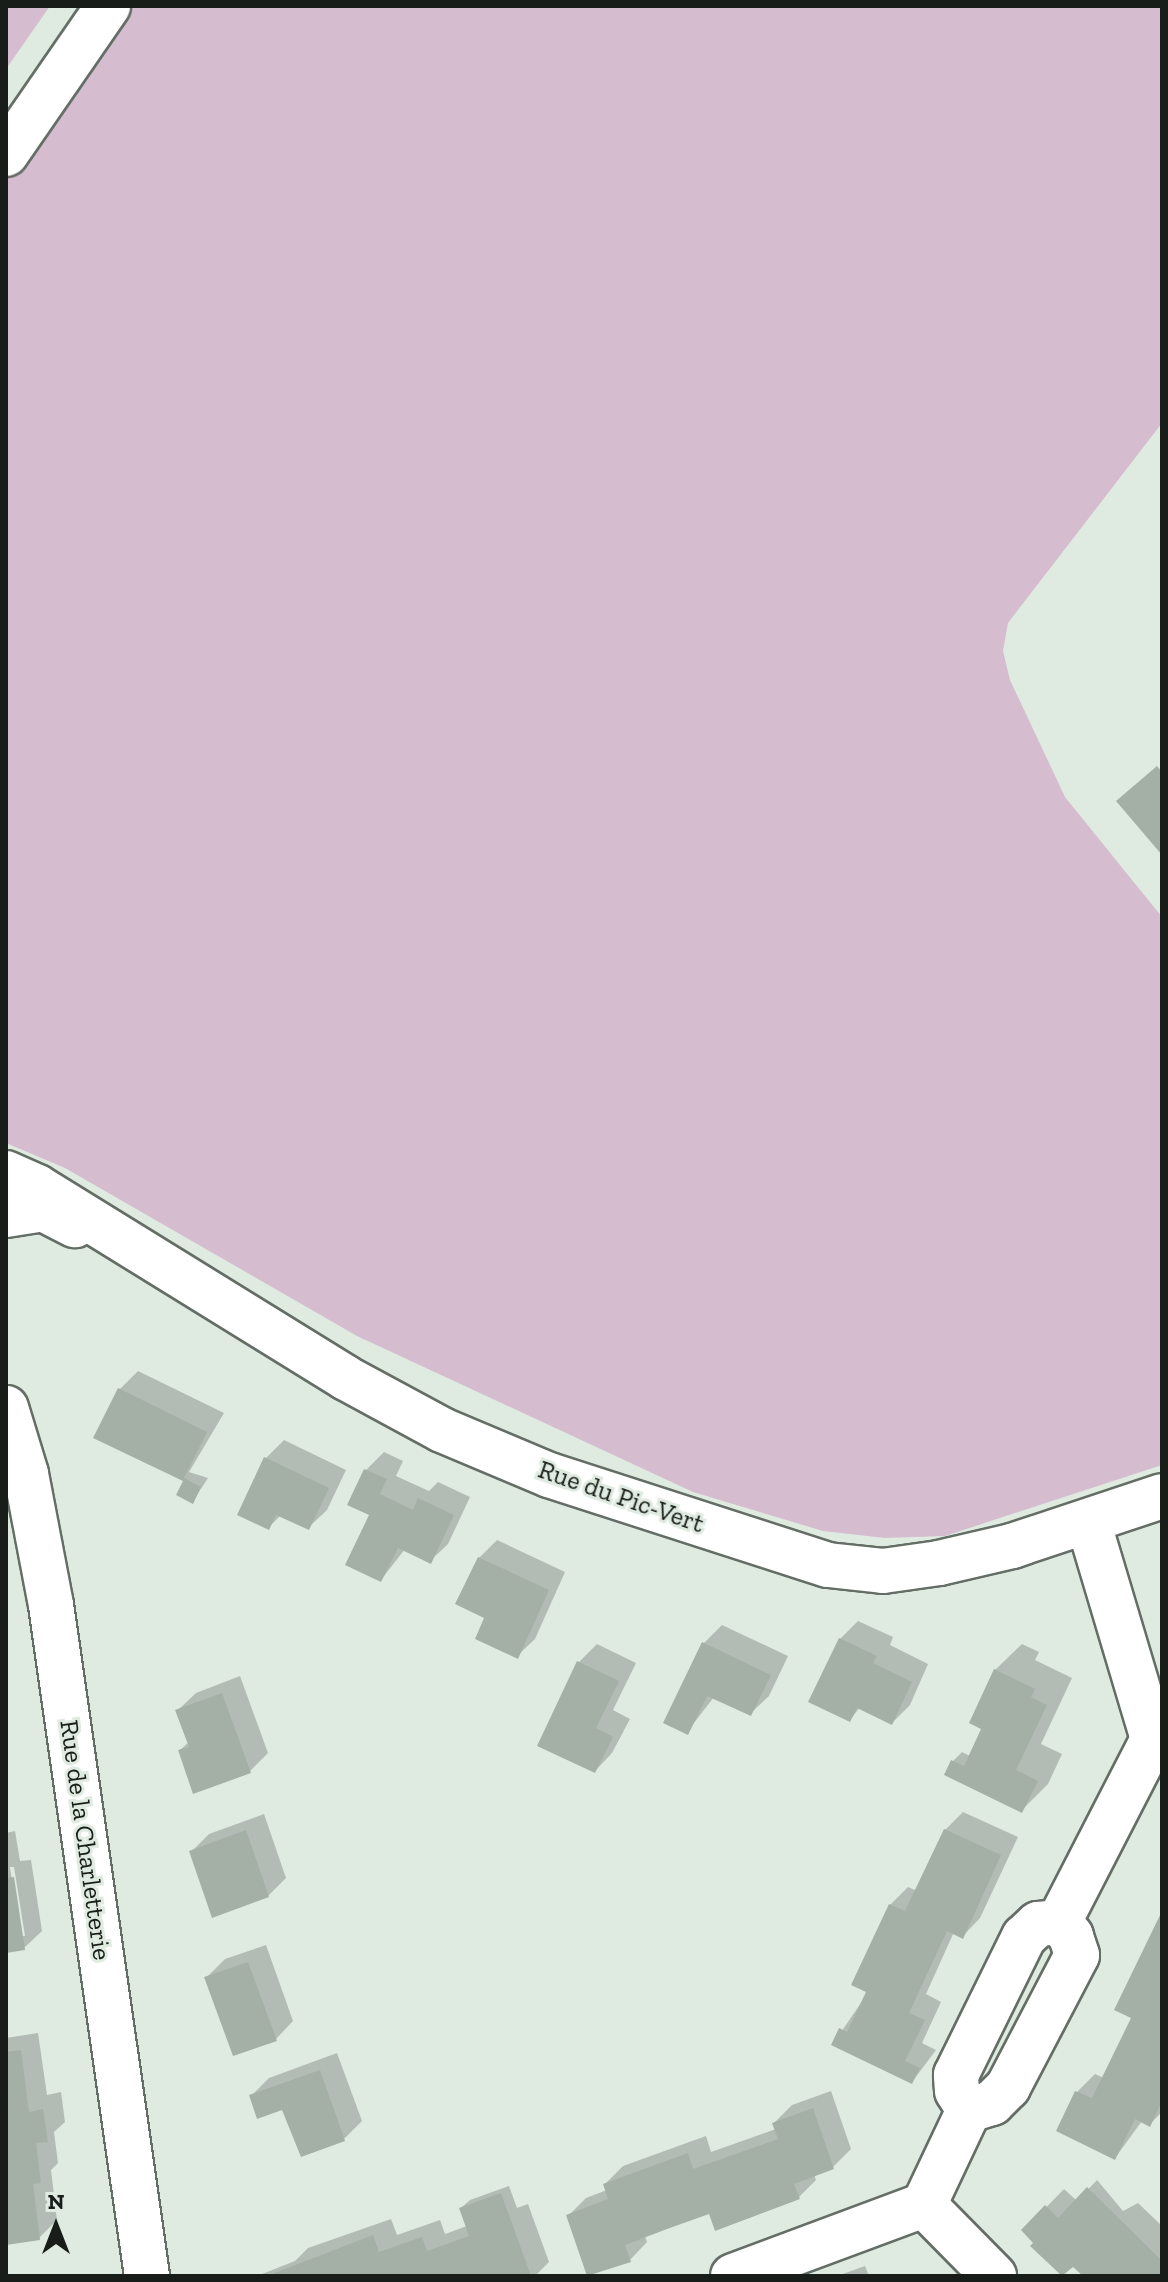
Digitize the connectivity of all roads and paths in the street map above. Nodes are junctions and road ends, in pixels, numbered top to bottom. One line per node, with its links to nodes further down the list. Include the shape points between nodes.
1 (108, 6): 2 (street)
2 (6, 154)
3 (6, 1173): 5 (street, Rue du Pic-Vert, via 37,1187)
4 (6, 1215): 5 (street, Rue du Pic-Vert, via 43,1209)
5 (120, 1242): 8 (street, Rue du Pic-Vert, via 442,1430 549,1475 828,1565 911,1568 1012,1546)
6 (6, 1408): 11 (street, Rue de la Charletterie, via 26,1474 51,1605)
7 (1162, 1496): 8 (street, Rue du Pic-Vert)
8 (1088, 1521): 9 (street)
9 (1157, 1742): 10 (street, via 1059,1922 1077,1955 1008,2087 992,2103 969,2110)
10 (924, 2205): 12 (street); 13 (street)
11 (147, 2276)
12 (733, 2276)
13 (994, 2276)

